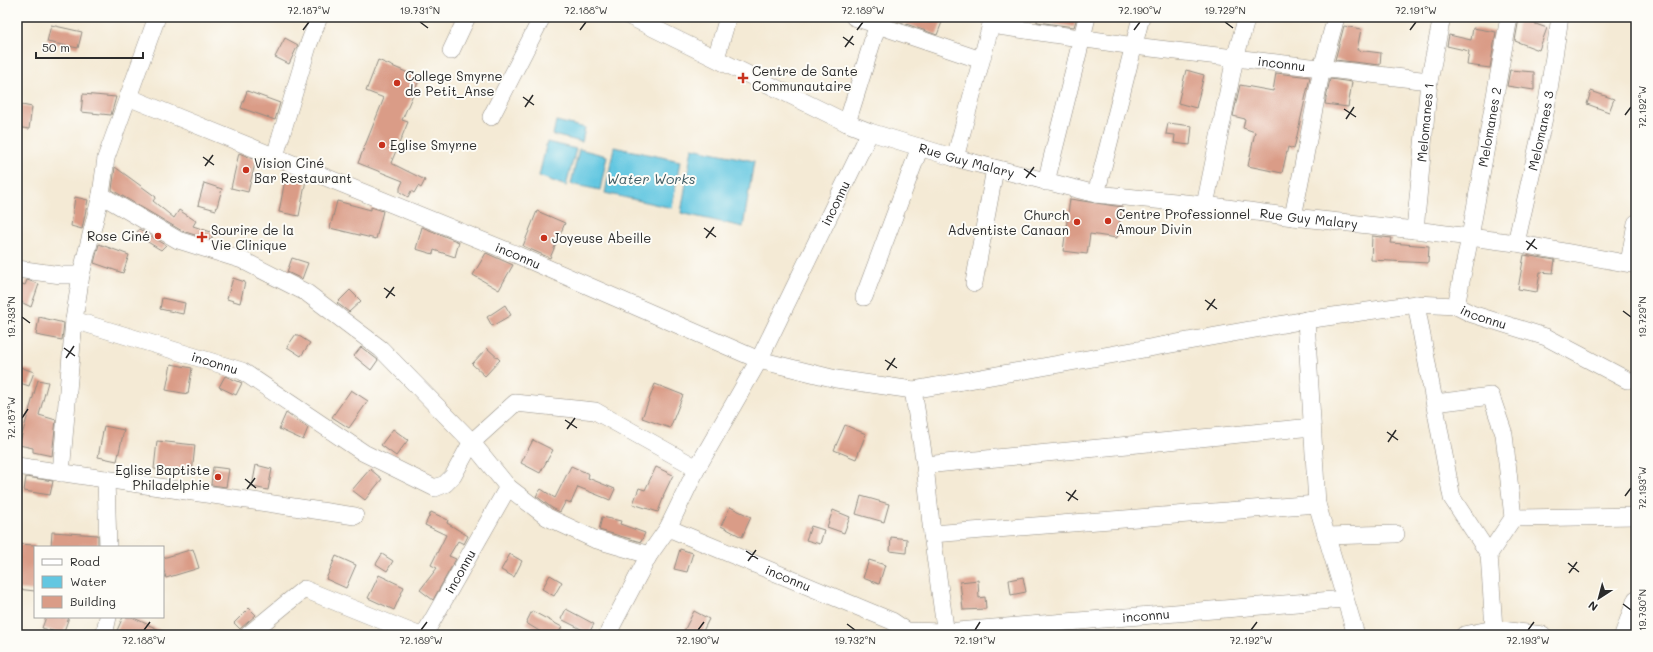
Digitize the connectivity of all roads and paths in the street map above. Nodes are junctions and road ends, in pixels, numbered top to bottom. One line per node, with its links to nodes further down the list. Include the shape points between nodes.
1 (157, 17): 25 (street)
2 (319, 17): 30 (street)
3 (467, 17): 19 (street)
4 (542, 17): 26 (street)
5 (728, 17): 20 (street)
6 (854, 17): 15 (street)
7 (1087, 17): 17 (street)
8 (1141, 17): 18 (street)
9 (1246, 17): 21 (street)
10 (1336, 17): 23 (street)
11 (1442, 17): 24 (street, Melomanes 1)
12 (1509, 17): 40 (street, Melomanes 2)
13 (1560, 17): 41 (street, Melomanes 3, via 1546,109)
14 (638, 19): 20 (street, Rue Guy Malary)
15 (879, 21): 22 (street); 27 (street)
16 (992, 21): 17 (street, inconnu); 22 (street)
17 (1082, 38): 18 (street, inconnu); 33 (street)
18 (1134, 46): 21 (street, inconnu); 34 (street)
19 (451, 51)
20 (716, 58): 27 (street, Rue Guy Malary)
21 (1235, 58): 23 (street, inconnu); 36 (street)
22 (981, 60): 31 (street)
23 (1322, 68): 24 (street, inconnu); 37 (street)
24 (1429, 81): 39 (street, Melomanes 1)
25 (128, 97): 30 (street, inconnu); 35 (street, via 106,158)
26 (491, 117)
27 (847, 123): 28 (street, Rue Guy Malary)
28 (870, 132): 29 (street, Rue Guy Malary); 51 (street, inconnu)
29 (920, 147): 31 (street, Rue Guy Malary); 46 (street)
30 (274, 156): 51 (street, inconnu, via 515,254)
31 (955, 158): 32 (street, Rue Guy Malary)
32 (995, 169): 33 (street, Rue Guy Malary); 45 (street)
33 (1046, 182): 34 (street, Rue Guy Malary)
34 (1096, 194): 36 (street, Rue Guy Malary)
35 (101, 196): 44 (street); 56 (street, via 178,240 242,260 307,294 381,349)
36 (1205, 205): 37 (street, Rue Guy Malary)
37 (1294, 217): 39 (street, Rue Guy Malary)
38 (1636, 223): 42 (street)
39 (1415, 230): 40 (street, Rue Guy Malary)
40 (1470, 237): 41 (street, Rue Guy Malary); 48 (street, Melomanes 2)
41 (1516, 242): 42 (street, Rue Guy Malary)
42 (1632, 264)
43 (17, 269): 44 (street)
44 (81, 275): 49 (street)
45 (974, 283)
46 (864, 298)
47 (1416, 304): 48 (street, inconnu); 50 (street, inconnu); 54 (street)
48 (1456, 306): 52 (street, inconnu, via 1472,314 1546,337)
49 (74, 320): 56 (street, inconnu, via 242,371 364,453 435,488 454,476); 60 (street)
50 (1306, 320): 53 (street, inconnu); 55 (street)
51 (759, 360): 53 (street, inconnu, via 836,379); 59 (street, inconnu)
52 (1627, 380)
53 (913, 390): 57 (street)
54 (1435, 403): 66 (street, via 1491,396 1504,434); 72 (street, via 1452,498)
55 (1312, 427): 57 (street); 63 (street)
56 (471, 443): 59 (street, inconnu, via 515,403 595,411); 62 (street)
57 (925, 465): 68 (street)
58 (17, 466): 60 (street)
59 (697, 468): 67 (street, inconnu)
60 (60, 473): 61 (street)
61 (106, 479): 64 (street); 71 (street)
62 (508, 487): 73 (street, via 548,517 594,539); 83 (street, inconnu)
63 (1317, 504): 68 (street); 70 (street)
64 (355, 516)
65 (1636, 516): 66 (street)
66 (1513, 518): 72 (street)
67 (668, 528): 73 (street, inconnu); 78 (street, inconnu, via 892,621)
68 (932, 534): 79 (street)
69 (1396, 534): 70 (street)
70 (1326, 536): 74 (street)
71 (108, 546)
72 (1489, 554): 77 (street)
73 (649, 555): 84 (street, inconnu)
74 (1345, 599): 79 (street, inconnu); 85 (street)
75 (1636, 599): 88 (street)
76 (108, 618): 80 (street)
77 (1494, 629): 86 (street); 87 (street)
78 (906, 633): 79 (street, inconnu)
79 (946, 634)
80 (104, 635)
81 (248, 635): 82 (street, via 304,589)
82 (418, 635)
83 (424, 635)
84 (607, 635)
85 (1356, 635)
86 (1464, 635)
87 (1543, 635)
88 (1624, 635)

